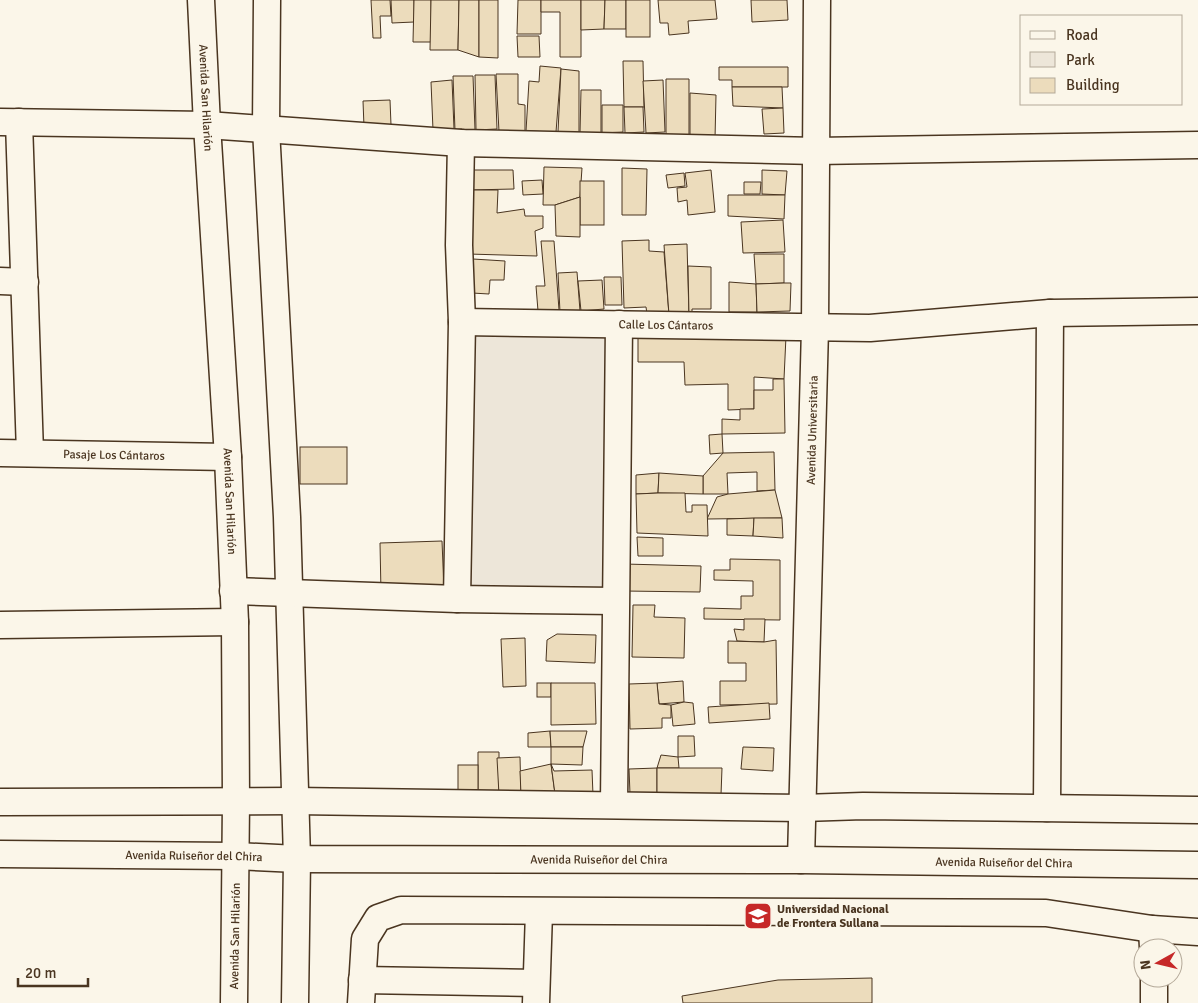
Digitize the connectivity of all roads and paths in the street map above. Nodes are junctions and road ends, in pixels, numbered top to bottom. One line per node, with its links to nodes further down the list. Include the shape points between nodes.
1 (201, 0): 5 (street, Avenida San Hilarión)
2 (267, 0): 6 (street)
3 (817, 0): 9 (street, Avenida Universitaria)
4 (10, 122): 5 (street); 10 (street)
5 (207, 124): 6 (street); 18 (street, Avenida San Hilarión)
6 (266, 129): 7 (street); 20 (street)
7 (461, 143): 9 (street); 13 (street, via 459,245)
8 (1198, 145): 9 (street)
9 (816, 151): 15 (street, Avenida Universitaria)
10 (13, 282): 17 (street)
11 (1198, 312): 12 (street, Calle Los Cántaros)
12 (1050, 313): 15 (street, Calle Los Cántaros, via 870,328); 30 (street)
13 (462, 322): 14 (street, Calle Los Cántaros); 21 (street)
14 (619, 324): 15 (street, Calle Los Cántaros); 22 (street)
15 (815, 328): 29 (street, Avenida Universitaria)
16 (0, 453): 17 (street, Pasaje Los Cántaros)
17 (30, 453): 18 (street, Pasaje Los Cántaros)
18 (228, 457): 19 (street, Avenida San Hilarión)
19 (233, 591): 20 (street); 23 (street, Avenida San Hilarión)
20 (289, 593): 21 (street); 27 (street)
21 (457, 599): 22 (street)
22 (615, 600): 28 (street)
23 (235, 622): 24 (street); 26 (street, Avenida San Hilarión)
24 (0, 625)
25 (0, 802): 26 (street)
26 (236, 802): 27 (street); 33 (street, Avenida San Hilarión)
27 (295, 802): 28 (street); 34 (street)
28 (614, 804): 29 (street)
29 (803, 808): 30 (street); 35 (street, Avenida Universitaria)
30 (1047, 808): 31 (street)
31 (1198, 810)
32 (0, 854): 33 (street, Avenida Ruiseñor del Chira)
33 (236, 856): 34 (street, Avenida Ruiseñor del Chira); 43 (street, Avenida San Hilarión)
34 (297, 858): 35 (street, Avenida Ruiseñor del Chira); 44 (street)
35 (801, 860): 36 (street, Avenida Ruiseñor del Chira)
36 (1198, 865)
37 (539, 912): 39 (street, via 1046,913); 41 (street, via 401,910 378,918 365,939); 42 (street)
38 (1198, 932): 39 (street)
39 (1153, 938)
40 (1154, 988): 45 (street)
41 (361, 992): 42 (street)
42 (536, 993)
43 (234, 1003)
44 (295, 1003)
45 (1154, 1003)

